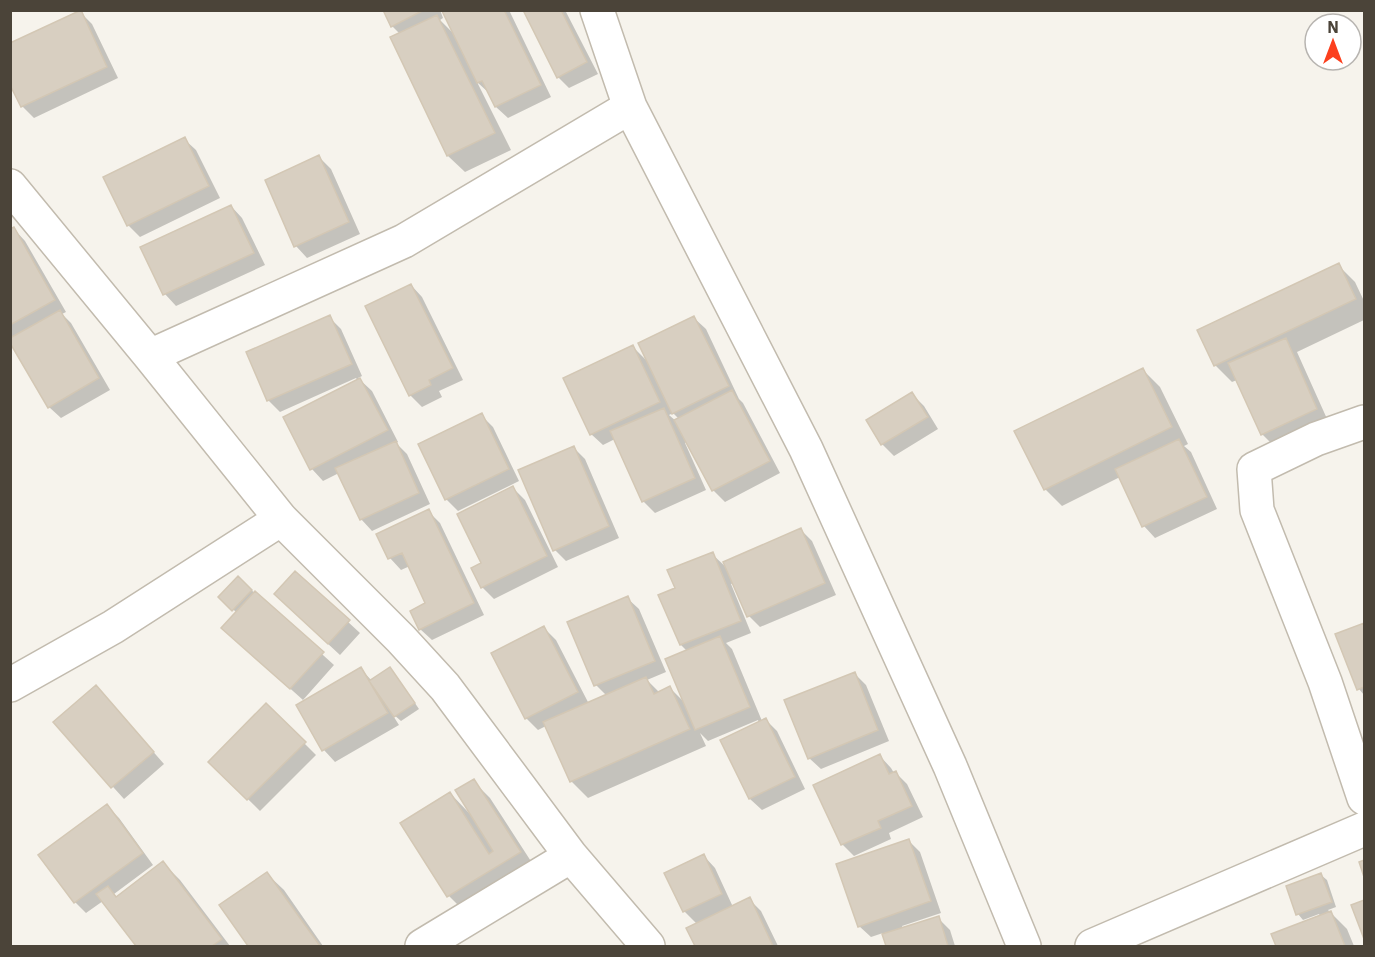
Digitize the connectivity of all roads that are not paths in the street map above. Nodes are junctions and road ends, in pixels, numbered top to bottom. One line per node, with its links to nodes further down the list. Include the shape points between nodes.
1 (597, 10): 2 (street)
2 (630, 107): 4 (street, via 404,241); 13 (street, via 806,449 950,766)
3 (15, 198): 4 (street)
4 (150, 356): 6 (street)
5 (1365, 422): 8 (street, via 1316,439 1254,469 1257,510)
6 (281, 519): 7 (street, via 113,627); 10 (street, via 445,687)
7 (10, 685)
8 (1365, 798)
9 (1365, 829): 14 (street)
10 (571, 856): 11 (street); 12 (street)
11 (422, 946)
12 (648, 946)
13 (1024, 946)
14 (1092, 946)

